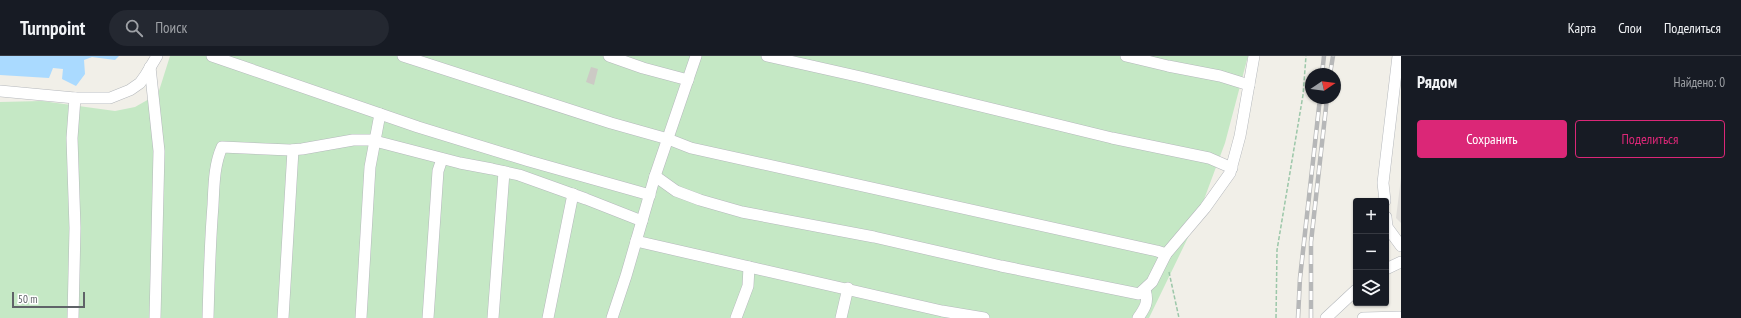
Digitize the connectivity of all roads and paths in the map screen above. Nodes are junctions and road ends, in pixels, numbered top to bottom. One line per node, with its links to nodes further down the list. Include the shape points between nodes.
1 (157, 56): 11 (street)
2 (212, 56): 16 (street)
3 (403, 56): 17 (street)
4 (609, 56): 12 (street)
5 (696, 56): 12 (street)
6 (767, 56): 21 (street, via 1112,138 1209,158)
7 (1126, 56): 13 (street, via 1220,76)
8 (1254, 56): 13 (street)
9 (1306, 56): 54 (path, via 1303,95 1277,250)
10 (1398, 56): 26 (street, via 1384,183)
11 (150, 68): 15 (street, via 140,82 120,94 106,98); 41 (street, via 159,152)
12 (688, 80): 17 (street)
13 (1249, 85): 21 (street)
14 (0, 90): 15 (street)
15 (76, 98): 40 (street, via 72,138 75,228)
16 (380, 114): 18 (street); 25 (street, via 529,161)
17 (668, 139): 23 (street); 31 (street, via 691,148)
18 (376, 141): 19 (street, via 353,140); 20 (street); 44 (street, via 370,167)
19 (293, 150): 42 (street, via 222,147 217,157 214,181); 43 (street)
20 (442, 159): 22 (street); 45 (street, via 438,171)
21 (1232, 168): 31 (street, via 1205,208)
22 (504, 172): 24 (street); 46 (street)
23 (655, 176): 25 (street); 36 (street, via 676,191 742,212 874,237 1133,294)
24 (573, 194): 27 (street); 47 (street)
25 (650, 195): 27 (street)
26 (1385, 198)
27 (642, 221): 29 (street)
28 (1389, 230): 30 (street)
29 (636, 241): 33 (street); 48 (street)
30 (1401, 246)
31 (1166, 254): 36 (street, via 1152,282); 53 (path)
32 (1401, 262): 34 (street)
33 (749, 267): 35 (street); 49 (street, via 748,286)
34 (1389, 268)
35 (848, 288): 38 (street); 50 (street)
36 (1145, 290): 52 (street, via 1148,298)
37 (1353, 293): 55 (street)
38 (946, 315): 51 (street)
39 (1401, 317): 56 (street)
40 (73, 318)
41 (155, 318)
42 (208, 318)
43 (283, 318)
44 (361, 318)
45 (428, 318)
46 (493, 318)
47 (548, 318)
48 (612, 318)
49 (736, 318)
50 (841, 318)
51 (984, 318)
52 (1138, 318)
53 (1179, 318)
54 (1276, 318)
55 (1326, 318)
56 (1363, 318)

